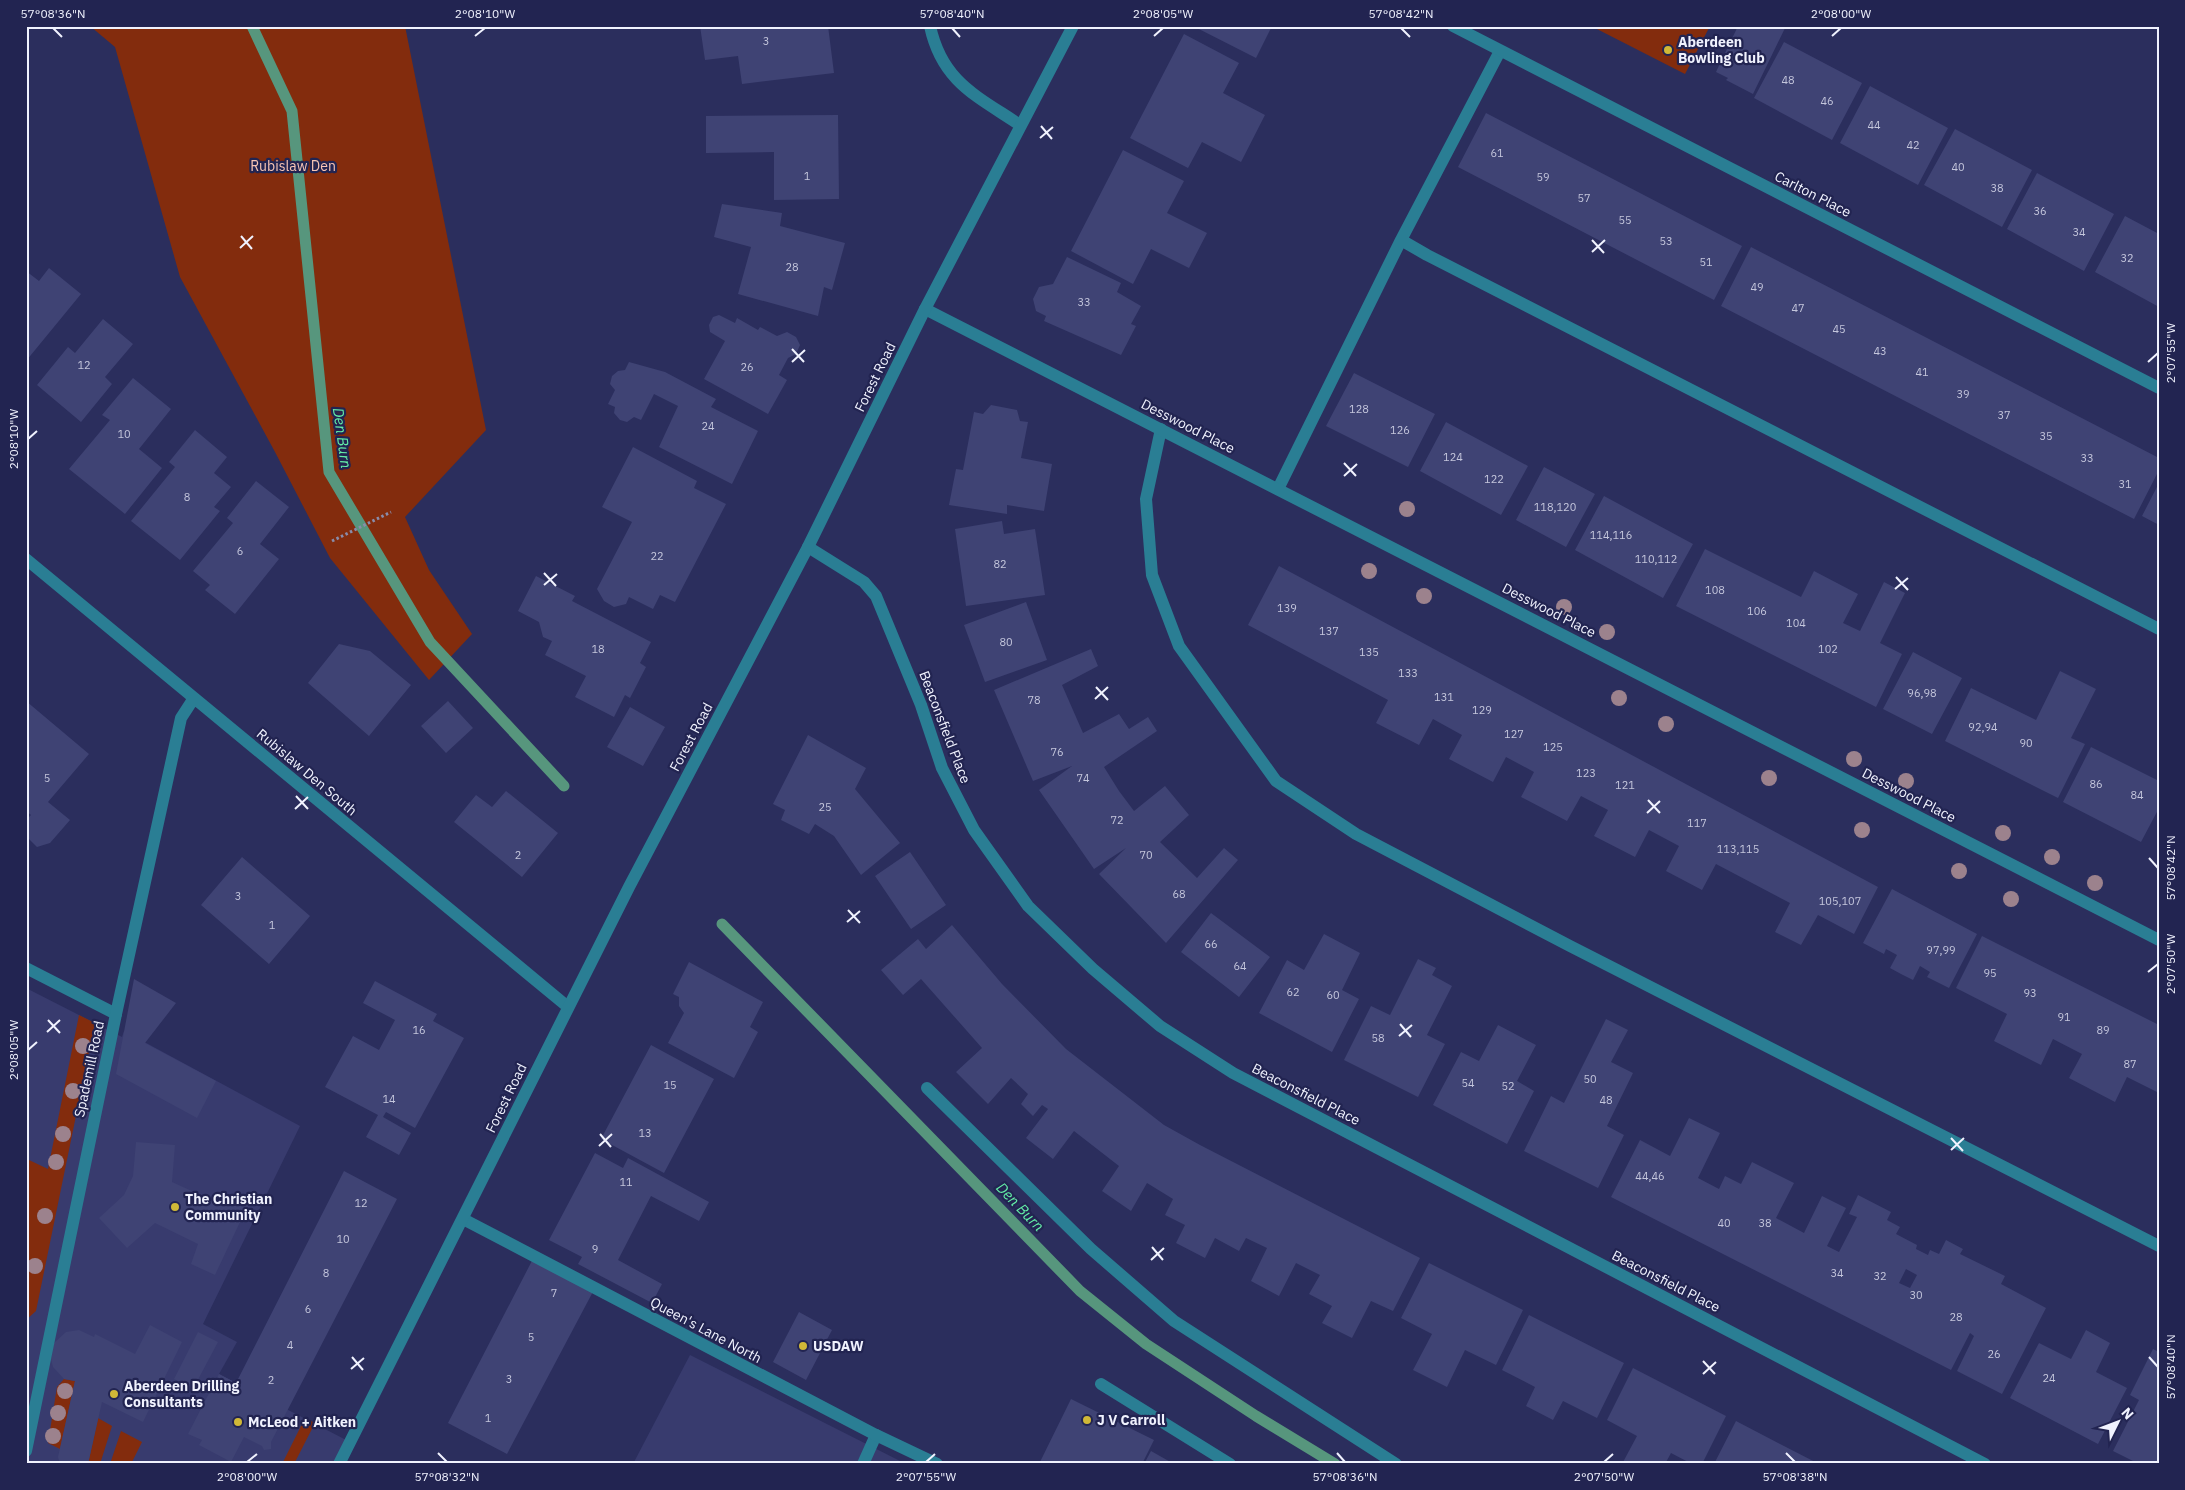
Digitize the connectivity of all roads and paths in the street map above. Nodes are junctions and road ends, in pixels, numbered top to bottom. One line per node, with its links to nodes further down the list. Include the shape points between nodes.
1 (930, 26): 5 (street, via 949,72 961,85)
2 (1073, 26): 5 (street, Forest Road)
3 (1453, 26): 4 (street, Carlton Place)
4 (1500, 51): 6 (street); 8 (street, Carlton Place)
5 (1020, 125): 7 (street, Forest Road)
6 (1401, 240): 10 (street); 15 (street)
7 (925, 309): 9 (street, Desswood Place); 13 (street, Forest Road)
8 (2159, 388)
9 (1161, 429): 10 (street, Desswood Place); 23 (street, via 1146,499 1152,575 1179,646 1276,780 1356,834)
10 (1278, 488): 17 (street, Desswood Place)
11 (391, 512): 12 (path)
12 (332, 541)
13 (808, 547): 19 (street, Forest Road); 32 (street, Beaconsfield Place, via 864,582 876,596 921,706 942,768 974,830 1028,906 1093,969 1160,1026 1233,1073)
14 (26, 560): 16 (street, Rubislaw Den South)
15 (2159, 629)
16 (194, 698): 19 (street, Rubislaw Den South); 20 (street, Spademill Road, via 181,718)
17 (2159, 940)
18 (26, 968): 20 (street)
19 (568, 1007): 22 (street, Forest Road)
20 (116, 1014): 26 (street, Spademill Road)
21 (928, 1088): 31 (street, via 1091,1249 1174,1321)
22 (463, 1219): 25 (street, Queen's Lane North); 27 (street, Forest Road)
23 (2159, 1246)
24 (1101, 1384): 30 (street)
25 (876, 1435): 28 (street); 29 (street, Queen's Lane North)
26 (26, 1451)
27 (339, 1464)
28 (863, 1464)
29 (937, 1464)
30 (1230, 1464)
31 (1396, 1464)
32 (1985, 1464)

